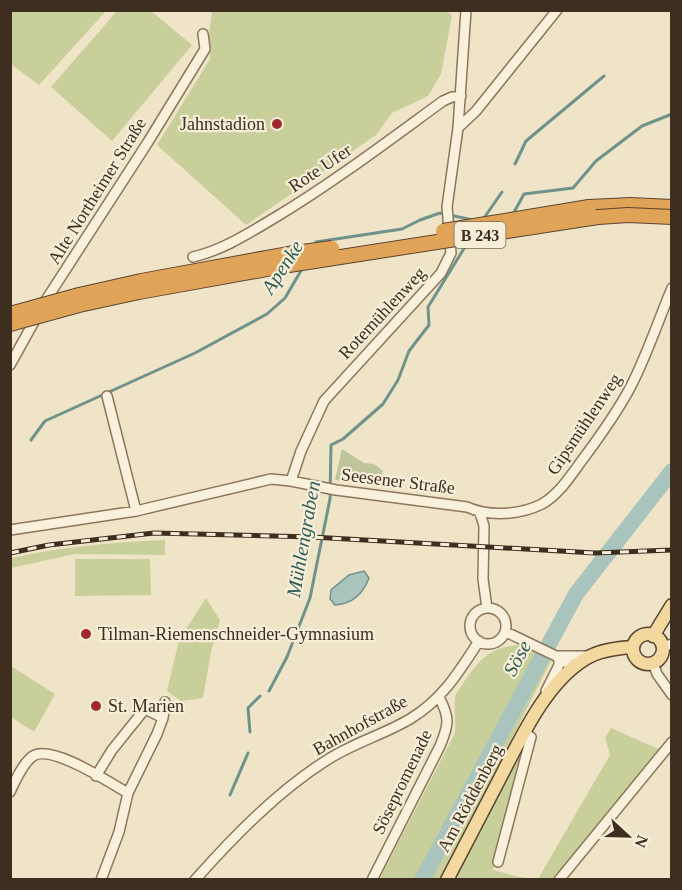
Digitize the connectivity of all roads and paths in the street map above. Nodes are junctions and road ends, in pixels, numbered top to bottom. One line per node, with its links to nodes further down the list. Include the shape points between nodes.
1 (466, 10): 4 (street, Rotemühlenweg)
2 (557, 10): 5 (street)
3 (203, 34): 14 (street, Alte Northeimer Straße, via 205,49 46,300)
4 (461, 96): 5 (street, Rotemühlenweg); 8 (street, Rote Ufer, via 443,101 250,233)
5 (458, 128): 16 (street, Rotemühlenweg, via 447,207 451,253 441,273 324,401)
6 (672, 207): 9 (highway, B 243, bridge, via 579,208)
7 (672, 217): 9 (highway, B 243, bridge, via 598,217)
8 (193, 257)
9 (288, 259): 11 (highway, B 243, via 141,281)
10 (672, 288): 19 (street, Gipsmühlenweg, via 630,389 567,482 544,503)
11 (79, 300): 12 (highway, B 243, bridge); 13 (highway, B 243, bridge)
12 (10, 314)
13 (10, 324)
14 (10, 365)
15 (107, 396): 17 (street)
16 (291, 481): 17 (street, Seesener Straße, via 261,480); 18 (street, Seesener Straße, via 467,507)
17 (136, 511): 21 (street, Seesener Straße)
18 (480, 513): 19 (street, Gipsmühlenweg); 20 (street)
19 (507, 513): 20 (street, Gipsmühlenweg)
20 (484, 526): 23 (street, via 483,579)
21 (10, 530)
22 (672, 605): 25 (main road)
23 (488, 608): 24 (street, via 502,615); 26 (street, via 476,614 471,623 472,634)
24 (506, 632): 26 (street, via 491,644); 30 (street)
25 (653, 636): 27 (main road); 28 (main road, via 640,637)
26 (479, 642): 34 (street, Bahnhofstraße)
27 (667, 645): 31 (main road)
28 (633, 647): 29 (main road); 31 (main road, via 637,660)
29 (589, 656): 30 (street); 32 (main road, Am Röddenberg)
30 (558, 657): 32 (street); 36 (street, via 559,665)
31 (653, 663): 33 (street)
32 (573, 667): 36 (main road, Am Röddenberg)
33 (672, 695)
34 (439, 697): 45 (street, Bahnhofstraße, via 409,720 346,749 282,793); 46 (street, Sösepromenade, via 447,712 448,726)
35 (165, 702): 37 (street)
36 (540, 708): 38 (main road, Am Röddenberg)
37 (163, 717): 40 (street, via 145,709); 42 (street)
38 (525, 733): 43 (street, Am Röddenberg, via 531,737); 47 (main road, Am Röddenberg)
39 (672, 742): 48 (street)
40 (96, 776): 41 (street, via 45,753 34,756); 42 (street)
41 (10, 792)
42 (128, 793): 44 (street, via 119,832)
43 (498, 862)
44 (101, 879)
45 (195, 879)
46 (372, 879)
47 (447, 879)
48 (559, 879)

